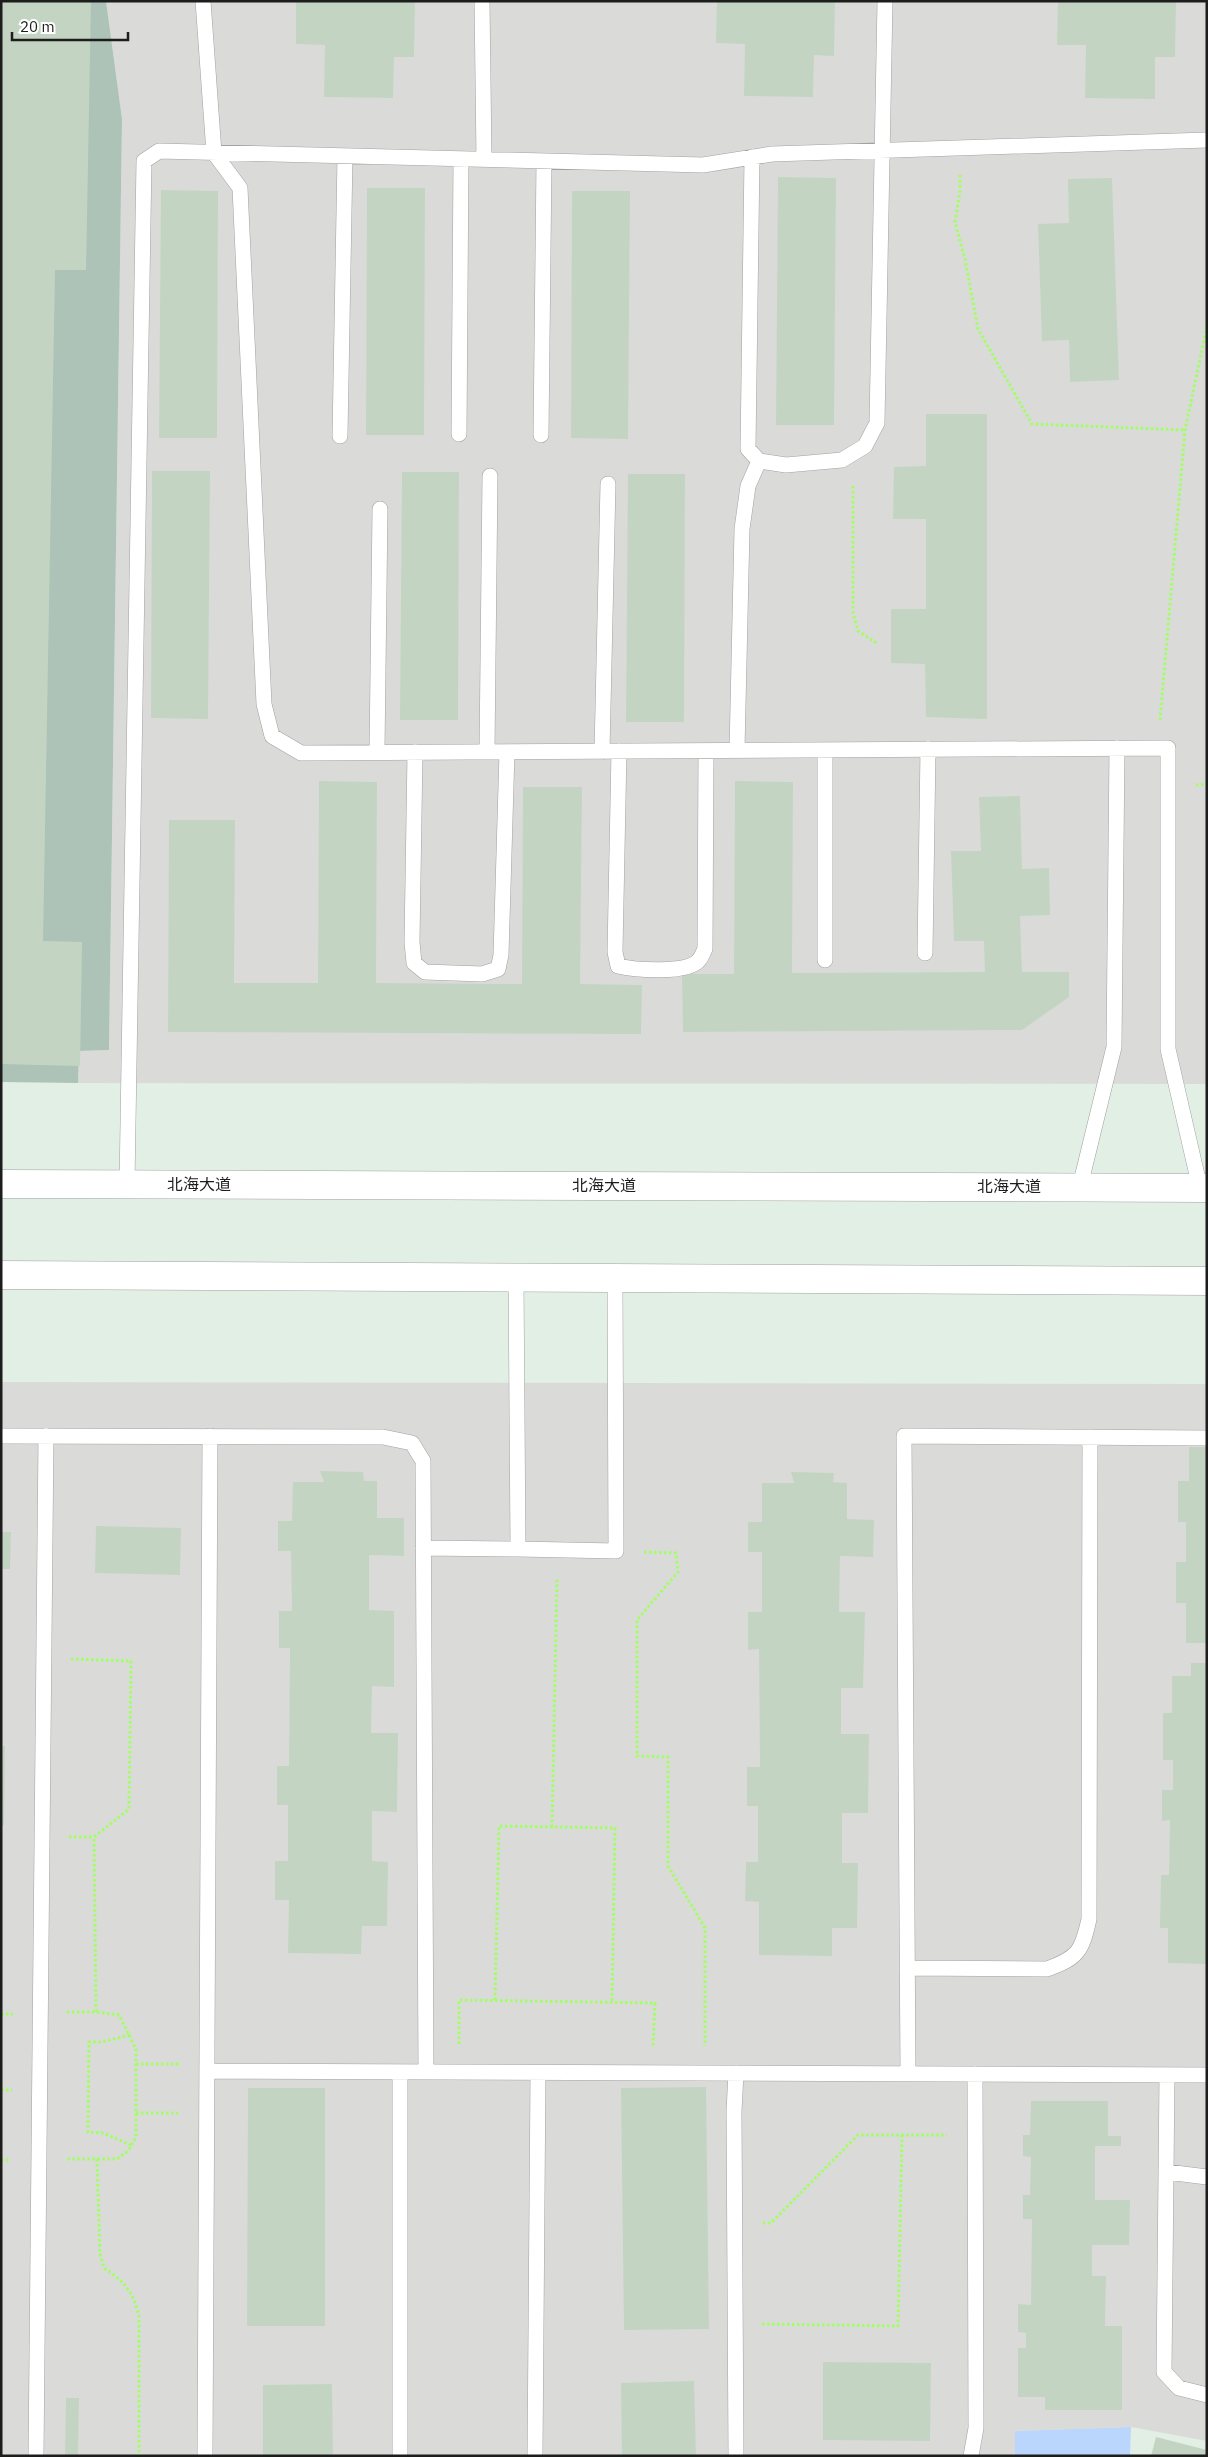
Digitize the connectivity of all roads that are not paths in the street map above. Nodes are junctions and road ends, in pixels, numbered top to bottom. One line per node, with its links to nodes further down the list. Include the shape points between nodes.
1 (203, 1): 6 (lane)
2 (482, 1): 10 (lane)
3 (885, 1): 5 (lane)
4 (1207, 140): 5 (lane)
5 (883, 150): 8 (lane); 15 (lane, via 877,423 865,446 842,460 795,464)
6 (214, 153): 7 (lane); 23 (lane, via 240,188 264,704 272,736 301,753); 33 (lane, via 159,151 144,161)
7 (345, 156): 9 (lane); 14 (lane)
8 (752, 157): 11 (lane, via 703,165); 15 (lane, via 748,449)
9 (461, 159): 10 (lane); 12 (lane)
10 (484, 159): 11 (lane)
11 (544, 161): 13 (lane)
12 (459, 434)
13 (541, 435)
14 (340, 436)
15 (759, 461): 21 (lane, via 748,486 742,529)
16 (490, 476): 25 (lane)
17 (608, 484): 27 (lane)
18 (380, 509): 23 (lane)
19 (1117, 748): 20 (lane); 34 (lane, via 1114,1047); 35 (lane, via 1163,748 1168,1049)
20 (928, 749): 22 (lane); 30 (lane)
21 (737, 750): 22 (lane); 29 (lane)
22 (825, 750): 31 (lane)
23 (377, 752): 24 (lane)
24 (415, 752): 25 (lane); 26 (lane, via 414,962 424,972 482,974 498,969 501,955)
25 (487, 752): 26 (lane)
26 (507, 752): 27 (lane)
27 (602, 752): 28 (lane)
28 (619, 752): 29 (lane); 29 (lane, via 615,952 618,966 631,970 685,968 699,961 705,949)
29 (706, 752)
30 (925, 953)
31 (825, 960)
32 (1, 1184): 33 (street, 北海大道)
33 (127, 1184): 34 (street, 北海大道)
34 (1080, 1186): 35 (street, 北海大道)
35 (1203, 1188)
36 (1, 1275): 37 (street)
37 (516, 1277): 38 (street); 46 (lane)
38 (615, 1278): 39 (street); 46 (lane, via 616,1551)
39 (1207, 1281)
40 (1, 1436): 41 (lane)
41 (46, 1436): 42 (lane); 60 (lane)
42 (210, 1436): 45 (lane, via 383,1437 412,1443 423,1461); 48 (lane)
43 (1090, 1437): 44 (lane); 47 (lane, via 1089,1920 1083,1945 1068,1962 1048,1969); 47 (lane, via 904,1436)
44 (1207, 1438)
45 (424, 1548): 46 (lane); 50 (lane)
46 (518, 1549)
47 (907, 1968): 53 (lane)
48 (207, 2068): 49 (lane); 61 (lane)
49 (400, 2072): 50 (lane); 62 (lane)
50 (426, 2072): 51 (lane)
51 (538, 2073): 52 (lane); 63 (lane)
52 (736, 2073): 53 (lane); 64 (lane)
53 (908, 2074): 54 (lane)
54 (975, 2074): 55 (lane); 65 (lane, via 976,2428)
55 (1167, 2075): 56 (lane); 57 (lane)
56 (1207, 2075)
57 (1167, 2172): 58 (lane); 59 (lane, via 1164,2372 1179,2388)
58 (1207, 2176)
59 (1207, 2395)
60 (36, 2456)
61 (205, 2456)
62 (400, 2456)
63 (535, 2456)
64 (736, 2456)
65 (971, 2456)

